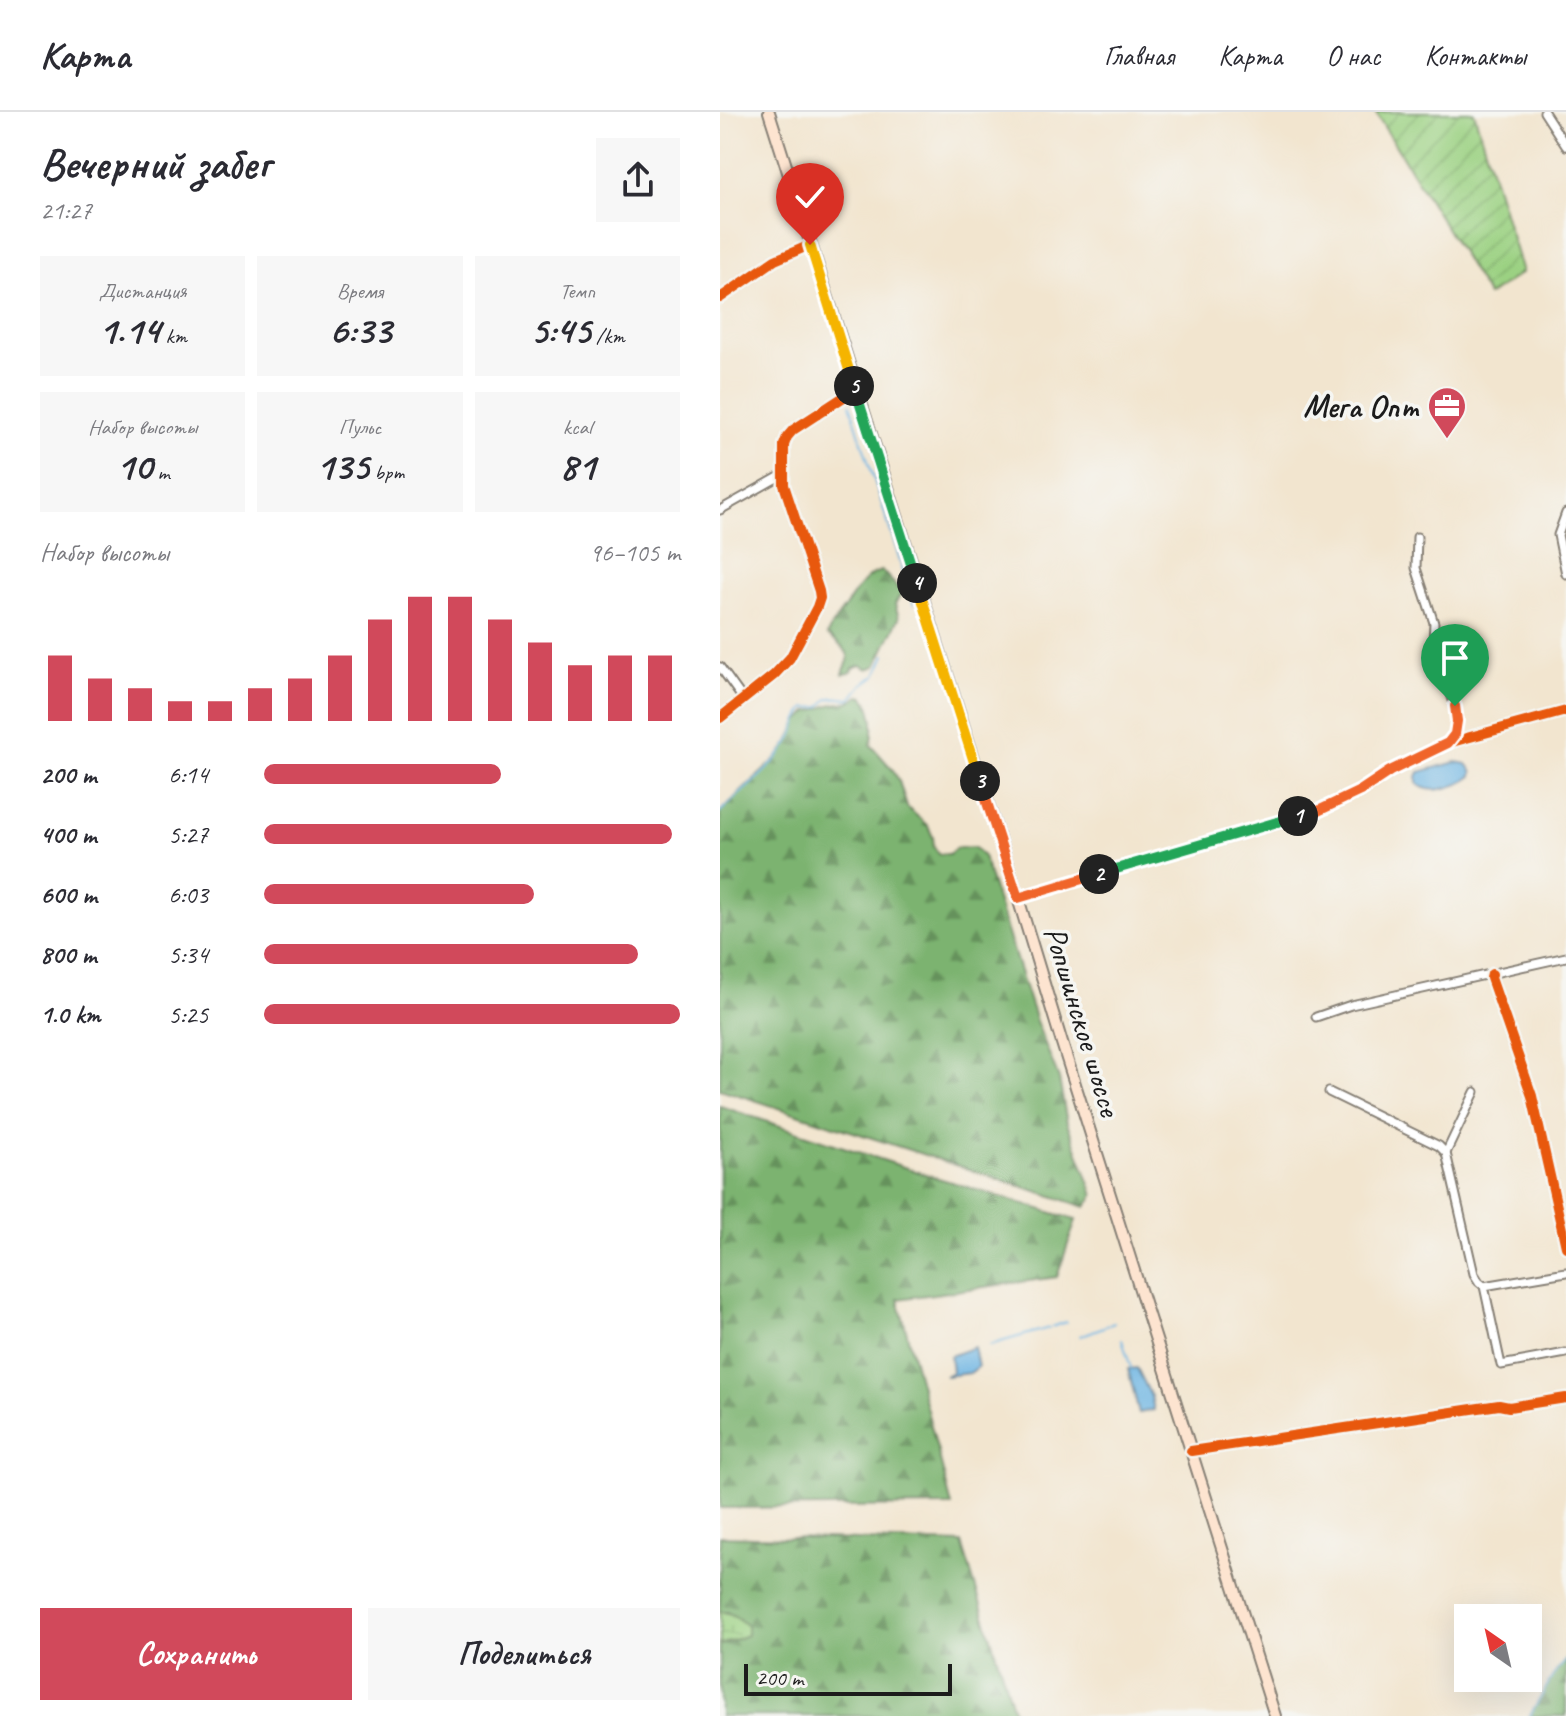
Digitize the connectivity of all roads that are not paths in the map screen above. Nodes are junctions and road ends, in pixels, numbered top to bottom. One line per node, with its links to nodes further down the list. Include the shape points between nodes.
1 (769, 112): 4 (main road, Ропшинское шоссе)
2 (1544, 112): 3 (street)
3 (1566, 146)
4 (810, 245): 5 (street, via 775,260); 6 (main road, Ропшинское шоссе)
5 (720, 298)
6 (856, 389): 7 (street, via 787,437); 17 (main road, Ропшинское шоссе)
7 (784, 474): 8 (street); 13 (street, via 820,598 790,658)
8 (720, 510)
9 (1566, 513): 11 (street, via 1558,535)
10 (1417, 537): 16 (street, via 1416,568 1434,623 1433,643 1455,706 1455,734)
11 (1566, 574)
12 (720, 667): 13 (street)
13 (743, 699): 15 (street)
14 (1566, 711): 16 (street)
15 (720, 718)
16 (1448, 743): 17 (street, via 1318,811)
17 (1018, 898): 29 (main road, Ропшинское шоссе)
18 (1566, 957): 19 (street)
19 (1492, 974): 20 (street); 24 (street, via 1532,1096)
20 (1316, 1017)
21 (1329, 1092): 23 (street)
22 (1475, 1092): 23 (street)
23 (1446, 1153): 26 (street, via 1474,1274)
24 (1566, 1247)
25 (1566, 1272): 26 (street)
26 (1484, 1286): 27 (street, via 1501,1365)
27 (1566, 1353)
28 (1566, 1398): 29 (street)
29 (1191, 1451): 30 (main road, Ропшинское шоссе)
30 (1275, 1716)

